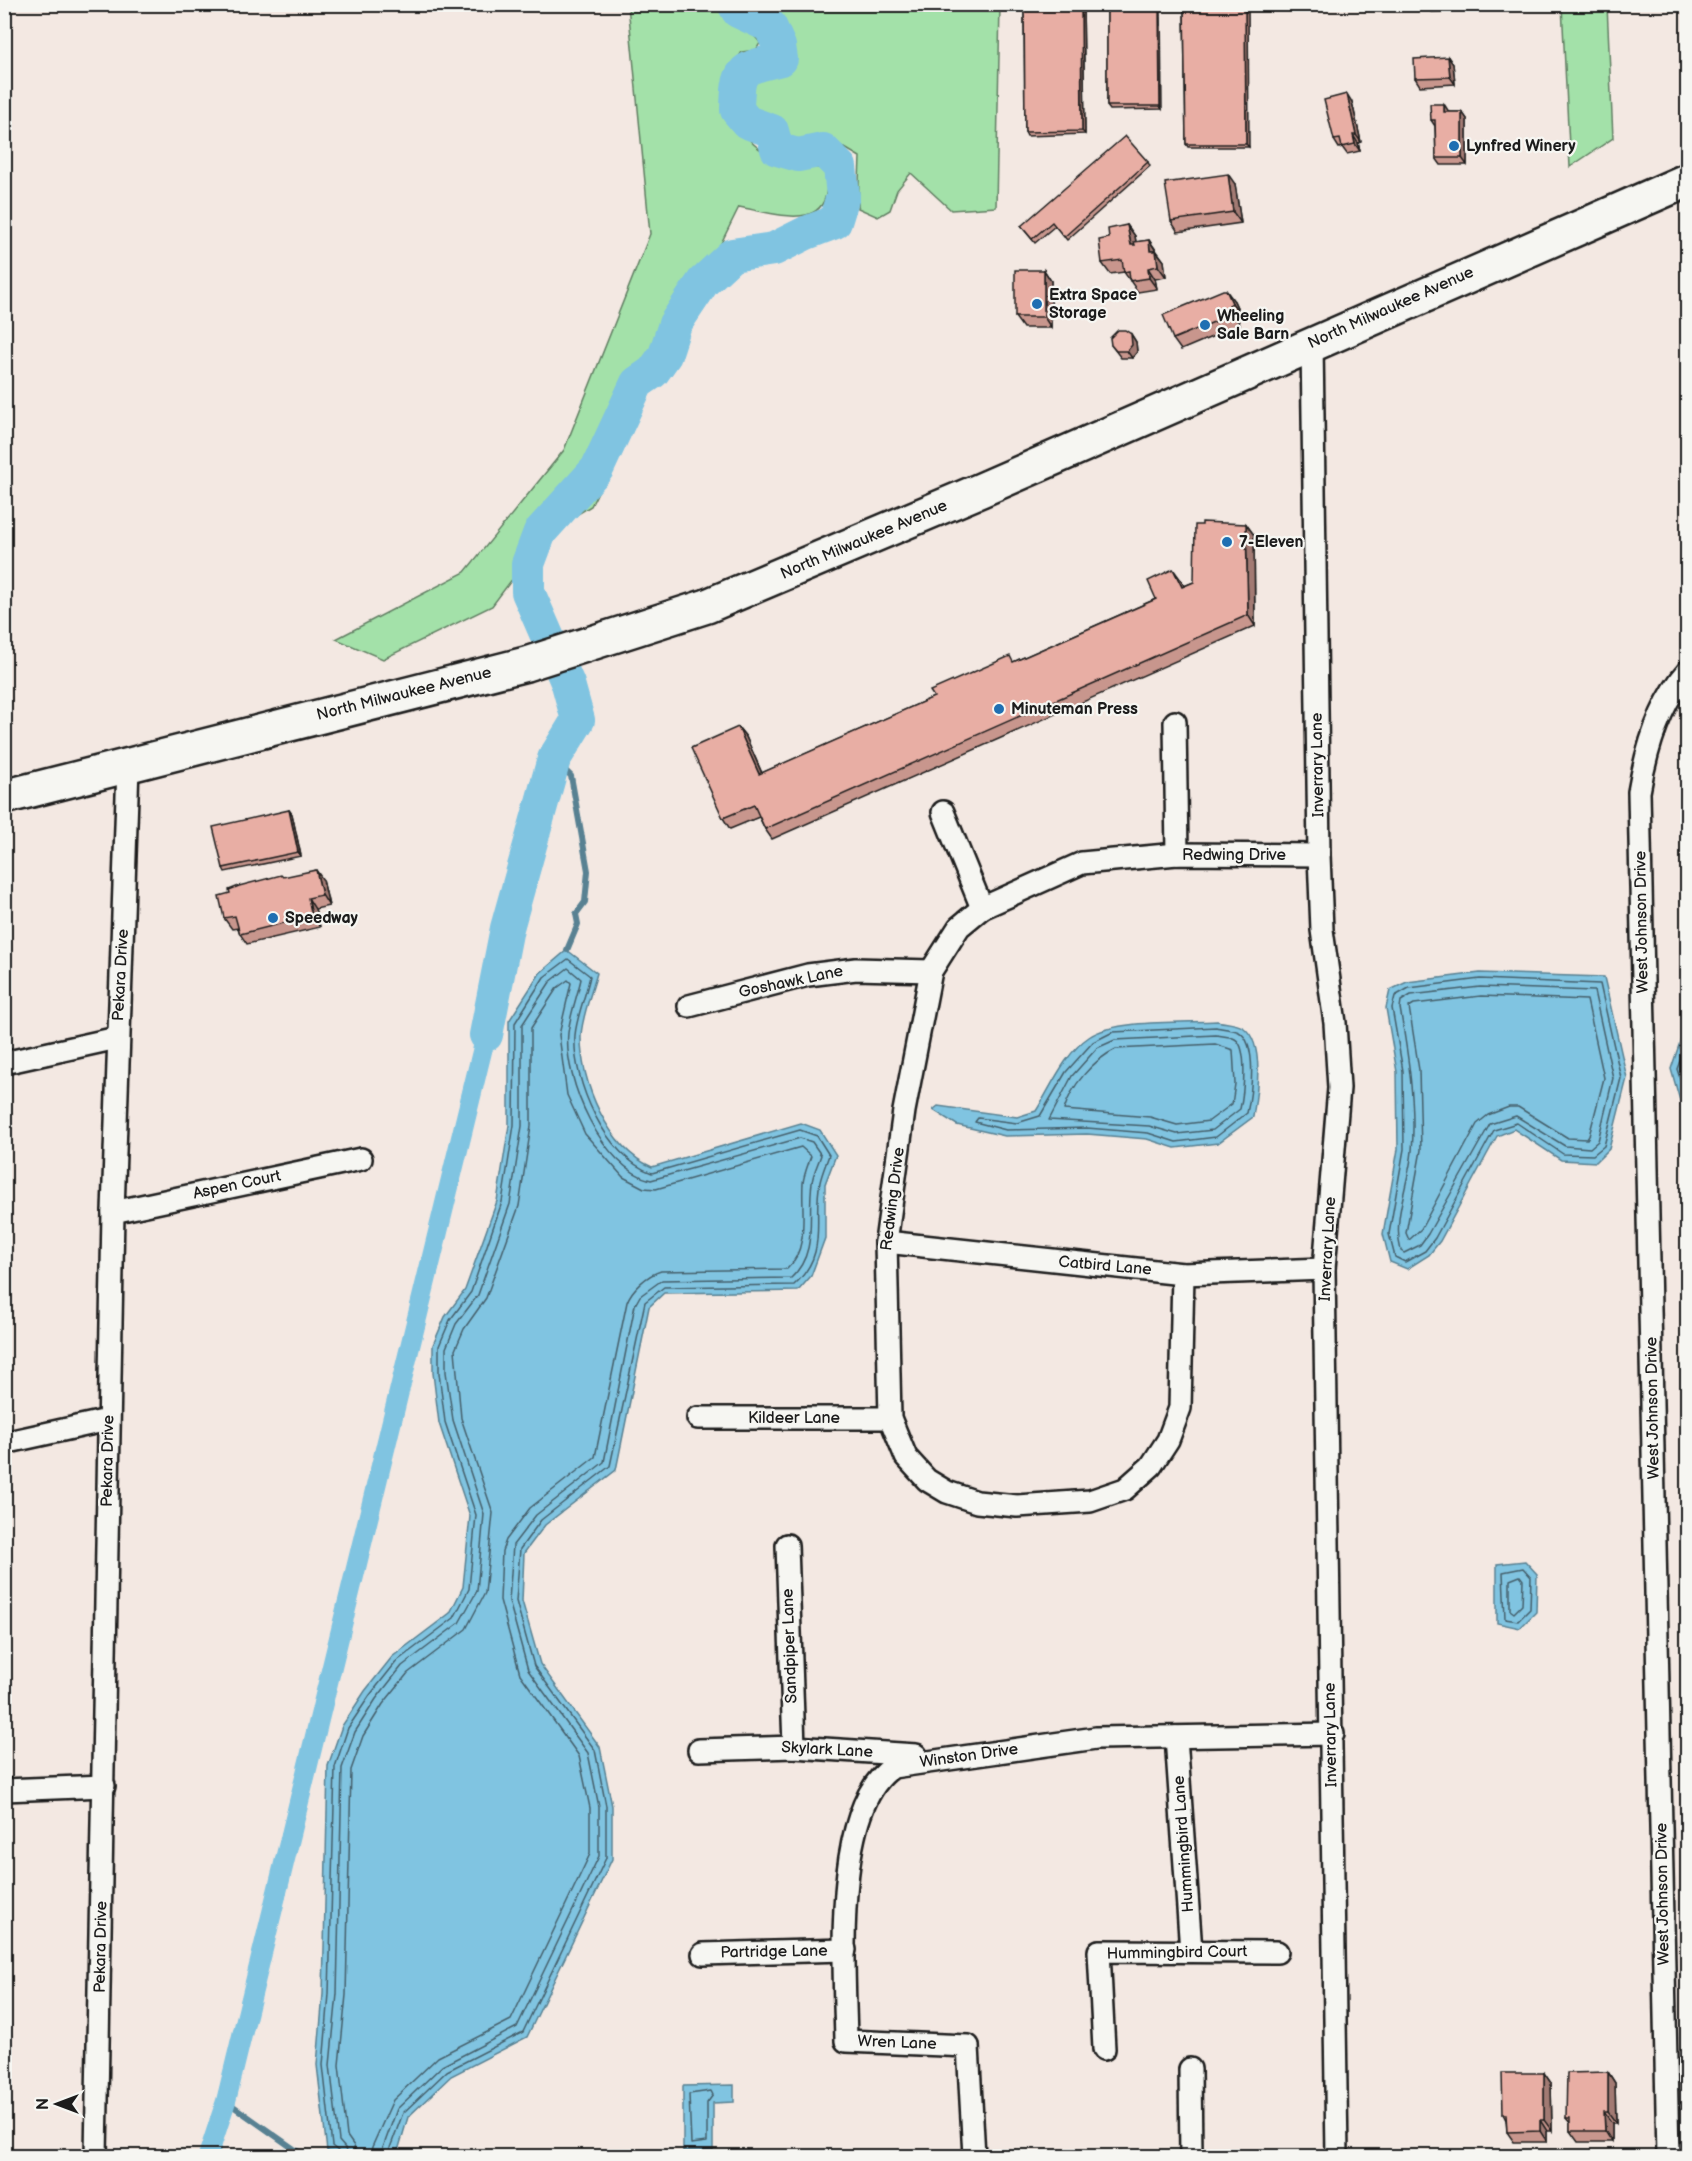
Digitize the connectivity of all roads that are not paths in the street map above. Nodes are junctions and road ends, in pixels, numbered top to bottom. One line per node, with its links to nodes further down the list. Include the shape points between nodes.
1 (1688, 180): 2 (main road, North Milwaukee Avenue)
2 (1312, 343): 5 (main road, North Milwaukee Avenue, via 707,606 526,664); 9 (street, Inverrary Lane)
3 (1688, 671): 43 (street, West Johnson Drive, via 1660,716 1644,760 1639,792)
4 (1175, 722): 8 (street)
5 (128, 766): 6 (main road, North Milwaukee Avenue); 13 (street, Pekara Drive)
6 (4, 797)
7 (943, 812): 10 (street)
8 (1177, 854): 9 (street, Redwing Drive); 10 (street, Redwing Drive, via 1082,863)
9 (1319, 855): 18 (street, Inverrary Lane, via 1322,930 1339,1088)
10 (982, 908): 11 (street, Redwing Drive, via 959,927)
11 (931, 971): 12 (street, Goshawk Lane, via 856,969 808,975); 17 (street, Redwing Drive, via 904,1112)
12 (689, 1006)
13 (117, 1038): 14 (street); 16 (street, Pekara Drive)
14 (4, 1063)
15 (361, 1159): 16 (street, Aspen Court)
16 (112, 1212): 22 (street, Pekara Drive)
17 (886, 1242): 19 (street, Catbird Lane); 21 (street, Redwing Drive)
18 (1324, 1269): 19 (street, Catbird Lane); 25 (street, Inverrary Lane)
19 (1183, 1274): 21 (street, Redwing Drive, via 1180,1408 1168,1440 1151,1466 1125,1489 1090,1501 1017,1506 977,1502 927,1480 906,1457)
20 (698, 1418): 21 (street, Kildeer Lane)
21 (890, 1418)
22 (108, 1420): 23 (street); 30 (street, Pekara Drive)
23 (4, 1443)
24 (787, 1545): 27 (street, Sandpiper Lane)
25 (1333, 1734): 26 (street, Winston Drive); 42 (street, Inverrary Lane)
26 (1176, 1737): 29 (street, Winston Drive, via 1096,1738); 33 (street, Hummingbird Lane)
27 (794, 1747): 28 (street, Skylark Lane); 29 (street, Skylark Lane)
28 (699, 1750)
29 (956, 1758): 32 (street, Winston Drive, via 892,1767 879,1776 870,1790 844,1892)
30 (104, 1786): 31 (street); 39 (street, Pekara Drive)
31 (4, 1790)
32 (845, 1950): 35 (street, Partridge Lane); 36 (street, Winston Drive)
33 (1191, 1951): 34 (street, Hummingbird Court); 37 (street, Hummingbird Court, via 1099,1951)
34 (1277, 1952)
35 (703, 1954)
36 (846, 2041): 40 (street, Wren Lane, via 969,2046)
37 (1104, 2049)
38 (1190, 2069): 41 (street)
39 (96, 2157)
40 (974, 2157)
41 (1191, 2157)
42 (1337, 2157)
43 (1668, 2157)

